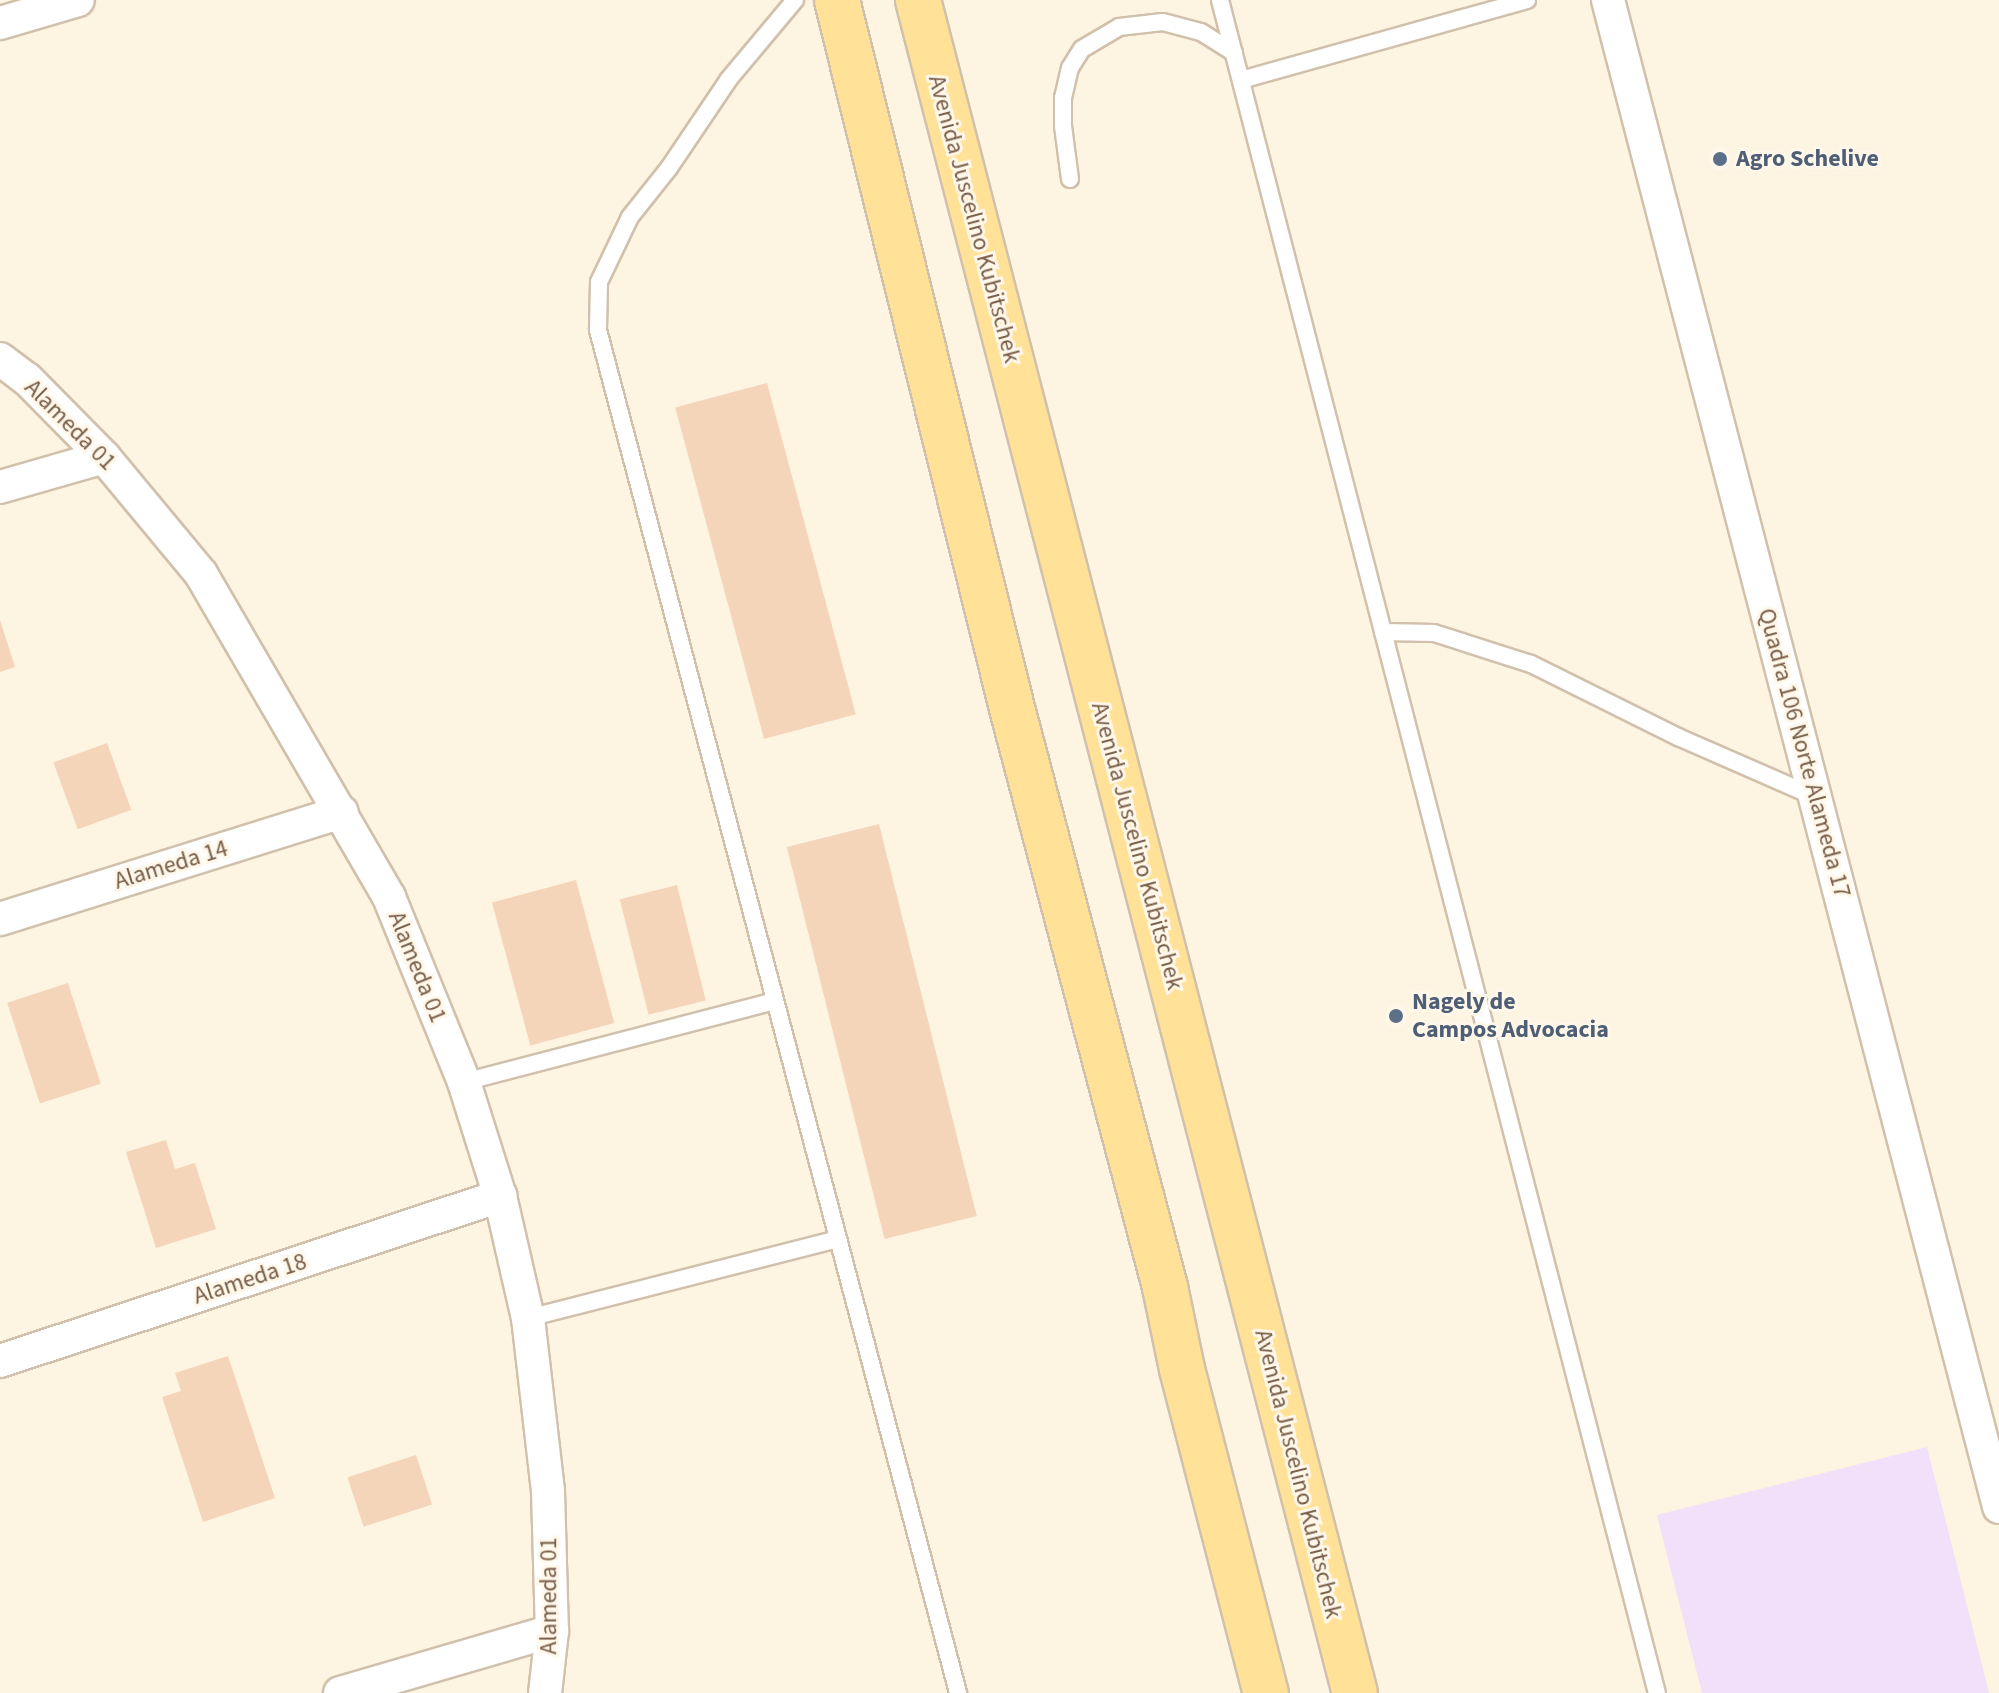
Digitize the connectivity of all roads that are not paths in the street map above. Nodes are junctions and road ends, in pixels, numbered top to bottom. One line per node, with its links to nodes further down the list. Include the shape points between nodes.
1 (78, 0): 8 (street)
2 (795, 0): 19 (lane, via 729,79 630,217 599,282 598,330)
3 (837, 0): 30 (main road, via 1013,712)
4 (918, 0): 31 (main road, Avenida Juscelino Kubitschek)
5 (1220, 0): 9 (lane)
6 (1527, 0): 10 (lane)
7 (1608, 0): 16 (street, Quadra 106 Norte Alameda 17)
8 (0, 23)
9 (1234, 53): 10 (lane); 11 (lane, via 1201,32 1163,22 1127,25 1082,49 1070,68 1063,98)
10 (1241, 80): 15 (lane)
11 (1070, 179)
12 (0, 359): 13 (street, Alameda 01)
13 (104, 457): 14 (street); 17 (street, Alameda 01, via 201,574)
14 (0, 487)
15 (1383, 632): 16 (lane, via 1434,633 1531,664); 32 (lane)
16 (1815, 797): 25 (street, Quadra 106 Norte Alameda 17)
17 (342, 812): 18 (street, Alameda 14); 20 (street, Alameda 01, via 389,897)
18 (0, 919)
19 (775, 1001): 20 (lane); 22 (lane)
20 (464, 1082): 21 (street, Alameda 01)
21 (500, 1196): 23 (street, Alameda 01); 24 (street, Alameda 18)
22 (838, 1239): 23 (lane); 29 (lane)
23 (528, 1318): 26 (street, Alameda 01, via 548,1491)
24 (0, 1361)
25 (1999, 1507)
26 (552, 1631): 27 (street); 28 (street, Alameda 01)
27 (340, 1693)
28 (545, 1693)
29 (958, 1693)
30 (1266, 1693)
31 (1355, 1693)
32 (1657, 1693)

